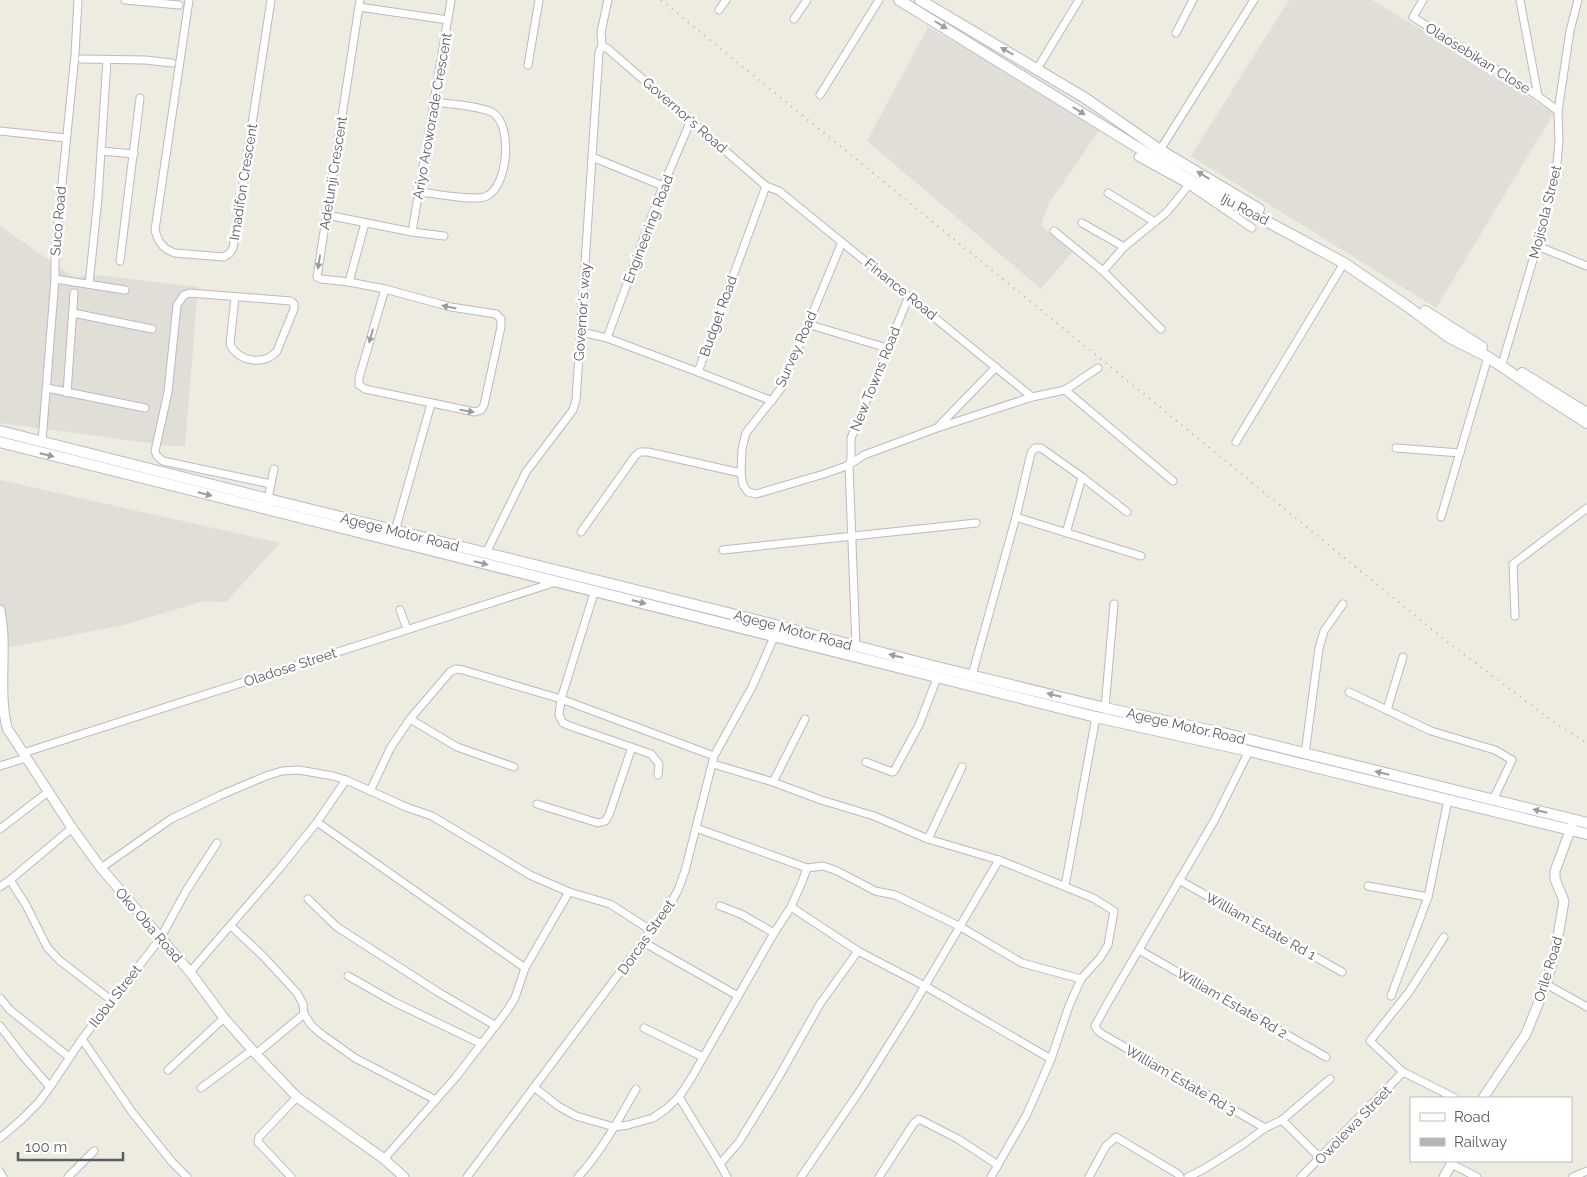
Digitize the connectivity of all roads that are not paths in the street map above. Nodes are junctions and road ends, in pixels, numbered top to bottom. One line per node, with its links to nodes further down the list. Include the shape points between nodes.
1 (78, 0): 38 (street, Suco Road)
2 (125, 0): 20 (street)
3 (189, 0): 4 (street, Imadifon Crescent, via 156,230 159,241 167,250 224,257 233,248)
4 (271, 0)
5 (451, 0): 23 (street, Ariyo Aroworade Crescent)
6 (539, 0): 29 (street)
7 (608, 0): 25 (street, Governor's way, via 601,32)
8 (726, 0): 21 (street)
9 (807, 0): 22 (street)
10 (879, 0): 31 (street)
11 (899, 0): 44 (main road, Iju Road, one-way to 44)
12 (1079, 0): 30 (street)
13 (1193, 0): 24 (street)
14 (1254, 0): 39 (street)
15 (1423, 0): 32 (street, Olaosebikan Close, via 1413,18)
16 (1520, 0): 32 (street)
17 (1578, 0): 35 (street, Mojisola Street)
18 (925, 2): 30 (main road, Iju Road, one-way to 18)
19 (359, 4): 23 (street); 49 (street, Adetunji Crescent)
20 (179, 5)
21 (719, 10)
22 (794, 19)
23 (448, 20): 34 (street, Ariyo Aroworade Crescent)
24 (1176, 33)
25 (602, 46): 36 (street, Governor's Road); 42 (street, Governor's way)
26 (82, 60): 27 (street)
27 (107, 60): 28 (street); 40 (street)
28 (172, 62)
29 (528, 65)
30 (1037, 69): 39 (main road, Iju Road)
31 (820, 95)
32 (1538, 96): 35 (street, Olaosebikan Close)
33 (140, 98): 41 (street)
34 (433, 102): 47 (street, Ariyo Aroworade Crescent); 47 (street, via 494,114 501,121 505,164 492,193 486,197)
35 (1558, 111): 58 (street, Mojisola Street, via 1556,175)
36 (690, 120): 45 (street, Engineering Road); 46 (street, Governor's Road)
37 (0, 131): 38 (street)
38 (66, 138): 64 (street, Suco Road, via 54,253)
39 (1160, 150): 80 (main road, Iju Road, one-way to 39)
40 (101, 151): 41 (street); 66 (street)
41 (134, 154): 60 (street)
42 (592, 157): 45 (street); 76 (street, Governor's way)
43 (1138, 157): 44 (street)
44 (1191, 183): 50 (street); 53 (street); 61 (main road, Iju Road)
45 (663, 186): 77 (street, Engineering Road)
46 (766, 186): 57 (street, Finance Road, via 779,191); 83 (street, Budget Road)
47 (419, 192): 55 (street, Ariyo Aroworade Crescent)
48 (1108, 193): 50 (street)
49 (327, 215): 51 (street); 65 (street, Adetunji Crescent, one-way to 65, via 318,277)
50 (1155, 222): 59 (street)
51 (365, 223): 55 (street); 65 (street)
52 (1082, 223): 59 (street)
53 (1252, 228)
54 (1054, 231): 63 (street)
55 (412, 232): 56 (street)
56 (444, 236)
57 (842, 242): 70 (street, Finance Road); 73 (street, Survey Road)
58 (1537, 246): 62 (street); 80 (street, Mojisola Street)
59 (1124, 248): 63 (street)
60 (120, 261)
61 (1344, 263): 79 (main road, Iju Road, via 1450,338); 96 (street)
62 (1587, 266)
63 (1103, 271): 75 (street)
64 (55, 279): 66 (street); 84 (street, Suco Road)
65 (349, 282): 67 (street, Adetunji Crescent)
66 (88, 284): 68 (street)
67 (385, 289): 89 (street, Adetunji Crescent, one-way to 89, via 359,385); 89 (street, Adetunji Crescent, one-way to 67, via 475,412 481,410 502,327 501,319 496,314 451,307)
68 (125, 290)
69 (74, 293): 72 (street)
70 (909, 296): 78 (street, New Towns Road); 81 (street, Finance Road)
71 (235, 297): 71 (street, via 232,349 244,358 267,360 277,352 294,304 291,301); 104 (street, via 190,294 180,298 168,392 155,451 163,461)
72 (73, 313): 74 (street); 86 (street)
73 (808, 324): 78 (street); 88 (street, Survey Road, via 782,387)
74 (152, 329)
75 (1161, 329)
76 (581, 332): 77 (street); 116 (street, Governor's way, via 573,410 526,472)
77 (607, 338): 83 (street)
78 (887, 348): 99 (street, New Towns Road, via 852,434)
79 (1488, 357): 91 (main road, Iju Road, via 1548,398); 98 (street)
80 (1503, 361): 91 (main road, Iju Road)
81 (996, 367): 87 (street, Finance Road); 92 (street)
82 (1098, 368): 85 (street)
83 (698, 372): 88 (street, Budget Road)
84 (47, 388): 86 (street); 94 (street, Suco Road)
85 (1065, 390): 87 (street); 103 (street)
86 (67, 393): 90 (street)
87 (1032, 397): 92 (street)
88 (772, 401): 101 (street, Survey Road, via 746,433)
89 (431, 404): 111 (street)
90 (145, 408)
91 (1585, 414)
92 (937, 428): 99 (street, via 864,454)
93 (0, 431): 94 (main road, Agege Motor Road)
94 (42, 441): 105 (main road, Agege Motor Road)
95 (0, 442): 105 (main road, Agege Motor Road, one-way to 105)
96 (1236, 442)
97 (1396, 448): 98 (street)
98 (1460, 452): 109 (street)
99 (849, 465): 101 (street, via 756,494 748,492); 114 (street, New Towns Road)
100 (274, 470): 104 (street)
101 (741, 473): 112 (street, via 640,452)
102 (1082, 477): 107 (street); 108 (street, via 1041,448 1035,448); 113 (street)
103 (1173, 481)
104 (271, 484): 105 (street)
105 (266, 504): 111 (main road, Agege Motor Road); 119 (main road, Agege Motor Road, one-way to 119)
106 (1587, 508): 125 (street, via 1513,564)
107 (1127, 512)
108 (1016, 517): 113 (street); 131 (street)
109 (1442, 517)
110 (976, 523): 114 (street)
111 (395, 530): 116 (main road, Agege Motor Road)
112 (581, 532)
113 (1066, 532): 117 (street)
114 (851, 535): 115 (street); 129 (street, New Towns Road)
115 (723, 550)
116 (486, 553): 118 (main road, Agege Motor Road)
117 (1141, 556)
118 (562, 572): 119 (street); 126 (main road, Agege Motor Road)
119 (557, 582): 120 (main road, Agege Motor Road); 127 (street, Oladose Street)
120 (595, 590): 128 (main road, Agege Motor Road, one-way to 128); 135 (street)
121 (1114, 604): 137 (street)
122 (1343, 604): 146 (street, via 1324,631 1319,648)
123 (0, 610): 143 (street, Oko Oba Road)
124 (400, 610): 127 (street)
125 (1515, 616)
126 (777, 625): 128 (street, Dorcas Street); 129 (main road, Agege Motor Road)
127 (406, 629): 147 (street, Oladose Street)
128 (774, 637): 132 (main road, Agege Motor Road); 148 (street, Dorcas Street, via 752,687)
129 (856, 646): 131 (main road, Agege Motor Road, one-way to 129)
130 (1403, 657): 138 (street)
131 (972, 675): 133 (main road, Agege Motor Road)
132 (937, 678): 133 (main road, Agege Motor Road); 149 (street, via 919,724 894,771)
133 (1011, 690): 136 (main road, Agege Motor Road, one-way to 133); 139 (main road, Agege Motor Road)
134 (1349, 692): 138 (street)
135 (561, 699): 141 (street, via 456,669); 144 (street, via 563,723); 148 (street)
136 (1076, 700): 137 (main road, Agege Motor Road); 139 (main road)
137 (1105, 708): 146 (main road, Agege Motor Road)
138 (1387, 710): 160 (street, via 1431,731 1495,750 1512,760)
139 (1074, 711): 140 (main road, Agege Motor Road)
140 (1096, 718): 145 (main road, Agege Motor Road); 176 (street)
141 (410, 719): 153 (street, via 457,746); 157 (street, via 391,747)
142 (804, 720): 156 (street)
143 (4, 729): 147 (street, Oko Oba Road)
144 (632, 747): 154 (street, via 656,758); 161 (street, via 605,821 598,823)
145 (1249, 751): 159 (main road, Agege Motor Road); 175 (street, via 1214,821)
146 (1304, 754): 160 (main road, Agege Motor Road, one-way to 146)
147 (24, 755): 151 (street, Oladose Street); 158 (street, Oko Oba Road)
148 (714, 756): 150 (street, Dorcas Street)
149 (866, 762)
150 (712, 764): 156 (street); 166 (street, Dorcas Street)
151 (0, 766)
152 (962, 767): 169 (street)
153 (514, 768)
154 (658, 775)
155 (346, 780): 157 (street); 162 (street); 172 (street, via 299,770 266,776 171,819)
156 (773, 782): 169 (street, via 874,816)
157 (370, 791): 179 (street, via 432,816 530,875)
158 (48, 792): 165 (street, Oko Oba Road); 167 (street)
159 (1448, 800): 164 (main road, Agege Motor Road); 180 (street)
160 (1493, 800): 164 (main road, Agege Motor Road, one-way to 160)
161 (536, 804)
162 (317, 822): 184 (street); 193 (street)
163 (1587, 823): 164 (main road, Agege Motor Road)
164 (1573, 825): 168 (main road, Agege Motor Road); 198 (street, Orile Road, via 1556,871 1555,879 1564,901)
165 (72, 828): 172 (street, Oko Oba Road); 174 (street)
166 (696, 828): 173 (street); 186 (street, Dorcas Street, via 678,890)
167 (0, 829)
168 (1587, 834)
169 (928, 839): 171 (street)
170 (217, 843): 189 (street, Ilobu Street)
171 (999, 860): 176 (street); 185 (street)
172 (101, 868): 189 (street, Oko Oba Road)
173 (807, 868): 183 (street); 185 (street, via 823,866 835,870 875,891 895,895)
174 (10, 880): 178 (street); 203 (street, via 47,947)
175 (1179, 880): 191 (street); 195 (street, William Estate Rd 1)
176 (1065, 886): 197 (street, via 1114,911 1108,945)
177 (1368, 886): 180 (street)
178 (0, 887)
179 (569, 892): 186 (street, via 610,904); 193 (street)
180 (1428, 897): 201 (street)
181 (308, 900): 208 (street, via 337,927)
182 (720, 906): 187 (street, via 741,914)
183 (791, 907): 187 (street); 192 (street)
184 (231, 926): 194 (street); 205 (street, via 297,993)
185 (959, 926): 197 (street, via 1022,963); 199 (street)
186 (652, 931): 190 (street, Dorcas Street)
187 (774, 934): 200 (street)
188 (1444, 937): 218 (street, via 1409,992 1370,1041)
189 (160, 939): 194 (street, Oko Oba Road); 203 (street, Ilobu Street)
190 (644, 942): 200 (street); 221 (street, Dorcas Street)
191 (1139, 950): 215 (street, William Estate Rd 2); 231 (street, William Estate Rd 3, via 1096,1026 1098,1031)
192 (858, 951): 199 (street); 237 (street, via 820,1004 739,1142)
193 (525, 968): 208 (street, via 515,998)
194 (190, 972): 206 (street, Oko Oba Road)
195 (1342, 972)
196 (348, 976): 211 (street)
197 (1081, 980): 216 (street)
198 (1546, 984): 204 (street); 227 (street, Orile Road, via 1526,1034)
199 (925, 986): 216 (street); 249 (street)
200 (738, 996): 214 (street)
201 (1391, 996)
202 (0, 998): 213 (street, via 10,1010)
203 (111, 1000): 210 (street, Ilobu Street)
204 (1587, 1007)
205 (304, 1014): 212 (street); 228 (street, via 320,1033 355,1058)
206 (224, 1018): 212 (street, Oko Oba Road); 217 (street)
207 (0, 1026): 220 (street)
208 (496, 1026): 211 (street)
209 (644, 1028): 214 (street)
210 (82, 1039): 213 (street, Ilobu Street); 243 (street, via 132,1112)
211 (482, 1044): 228 (street)
212 (254, 1052): 222 (street); 224 (street, Oko Oba Road)
213 (69, 1057): 220 (street, Ilobu Street)
214 (703, 1057): 225 (street)
215 (1326, 1057)
216 (1051, 1059): 238 (street, via 1027,1114)
217 (168, 1070)
218 (1404, 1072): 226 (street); 235 (street, Owolewa Street)
219 (1330, 1079): 229 (street)
220 (50, 1087): 232 (street, Ilobu Street)
221 (534, 1087): 230 (street, via 576,1116); 246 (street, Dorcas Street)
222 (201, 1088)
223 (636, 1089): 230 (street)
224 (297, 1097): 234 (street, Oko Oba Road); 244 (street, via 259,1137 258,1142)
225 (678, 1097): 230 (street, via 653,1118); 237 (street)
226 (1454, 1097)
227 (1484, 1097)
228 (436, 1100): 234 (street)
229 (1282, 1120): 231 (street); 235 (street)
230 (614, 1127): 247 (street)
231 (1265, 1128): 254 (street)
232 (0, 1138)
233 (94, 1150): 242 (street)
234 (384, 1158): 245 (street, Oko Oba Road)
235 (1320, 1158): 255 (street, Owolewa Street)
236 (1452, 1162): 256 (street); 257 (street)
237 (720, 1164): 248 (street)
238 (998, 1165): 250 (street, via 919,1119); 251 (street)
239 (1587, 1171): 258 (street)
240 (0, 1172): 241 (street)
241 (3, 1177)
242 (68, 1177)
243 (187, 1177)
244 (291, 1177)
245 (404, 1177)
246 (468, 1177)
247 (578, 1177)
248 (727, 1177)
249 (801, 1177)
250 (879, 1177)
251 (991, 1177)
252 (1089, 1177): 253 (street, via 1106,1146 1116,1137)
253 (1180, 1177)
254 (1188, 1177)
255 (1301, 1177)
256 (1444, 1177)
257 (1477, 1177)
258 (1573, 1177)

